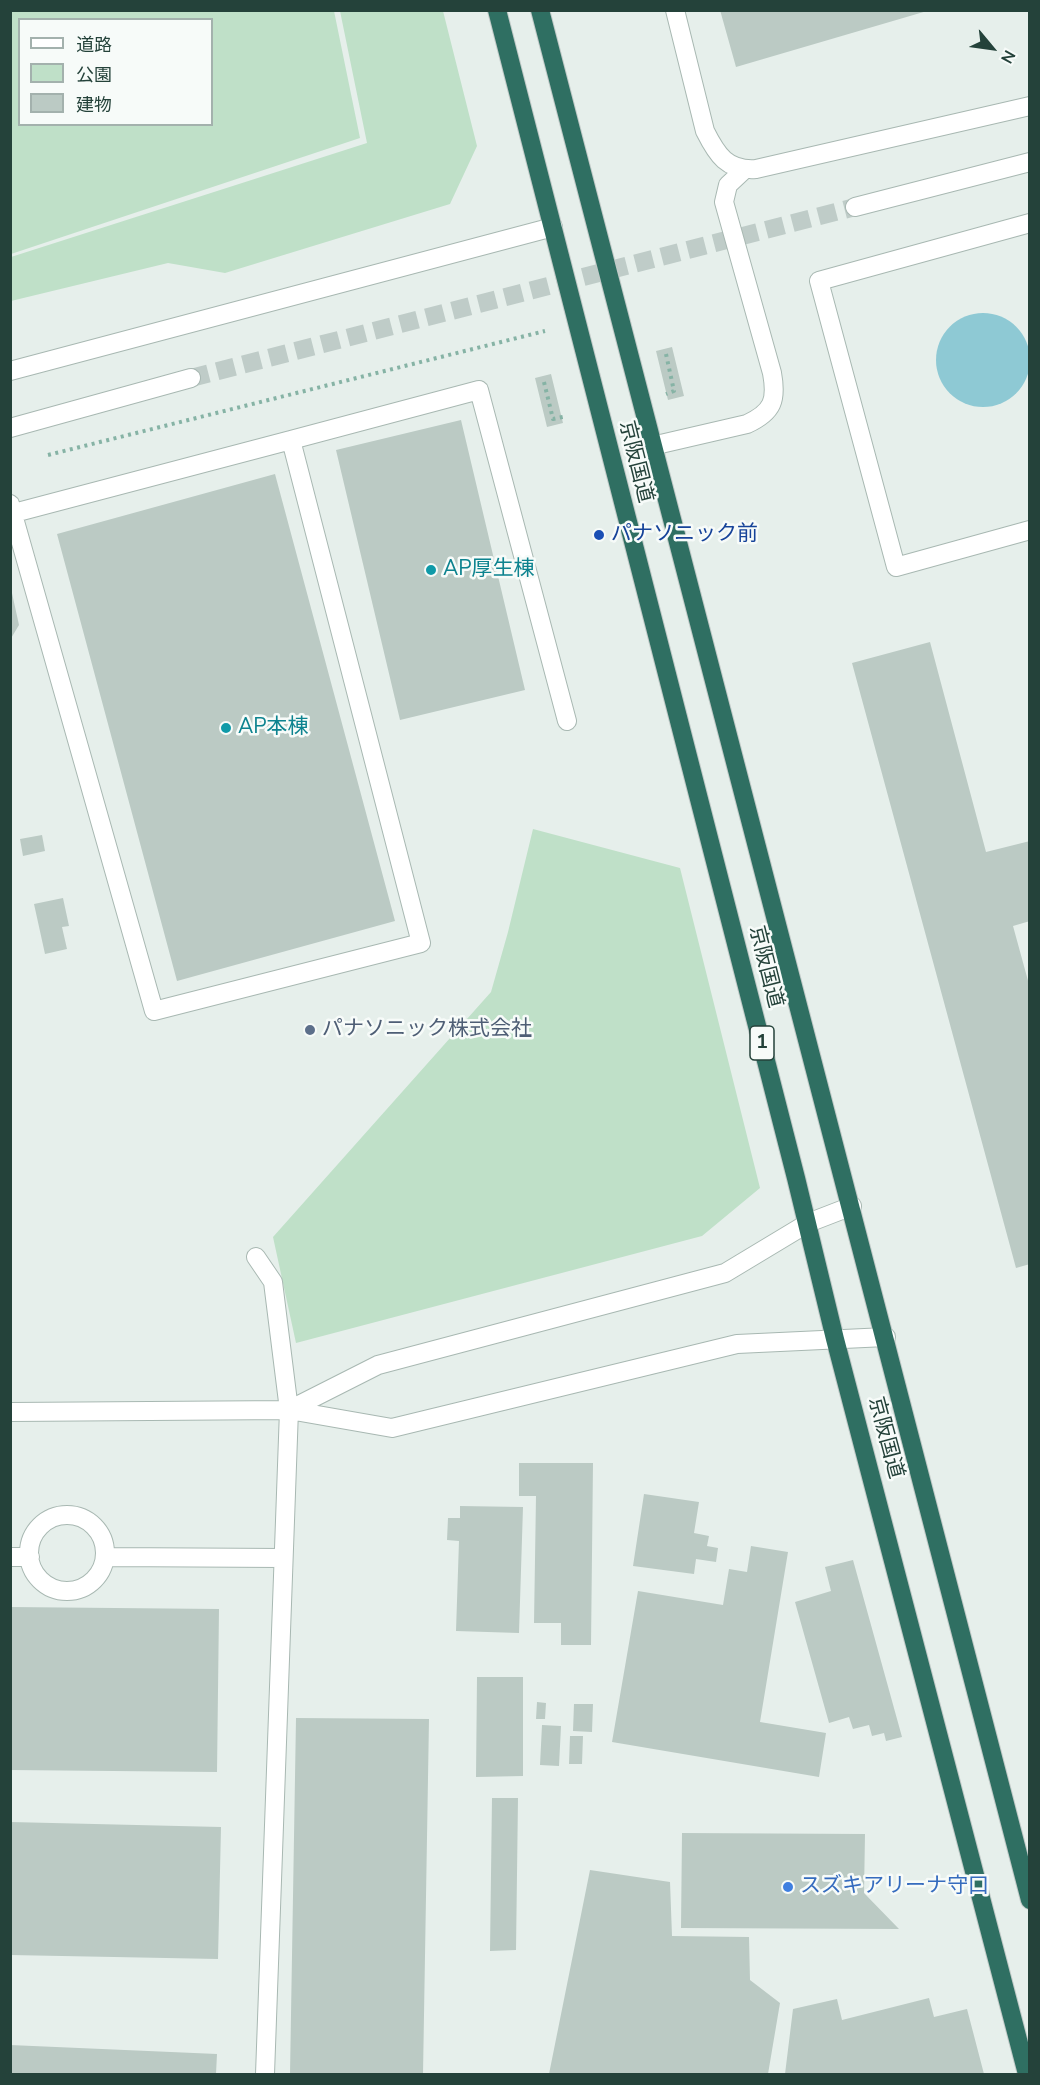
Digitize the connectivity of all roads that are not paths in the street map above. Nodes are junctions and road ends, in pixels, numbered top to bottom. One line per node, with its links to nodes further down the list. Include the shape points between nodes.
1 (497, 10): 9 (highway, 京阪国道 / 1)
2 (540, 10): 14 (highway, 京阪国道 / 1)
3 (675, 10): 6 (lane, via 705,131 714,149 729,164)
4 (1029, 106): 6 (lane)
5 (1029, 162): 7 (lane)
6 (744, 170): 14 (lane, via 728,185 724,202 772,373 772,405 747,424)
7 (855, 207)
8 (1029, 224): 16 (lane, via 819,281 896,567)
9 (553, 227): 10 (lane); 19 (highway, 京阪国道 / 1)
10 (10, 371)
11 (191, 378): 12 (lane)
12 (10, 428)
13 (291, 440): 15 (lane); 15 (lane, via 421,943 154,1011); 17 (lane, via 479,390)
14 (652, 446): 18 (highway, 京阪国道 / 1)
15 (12, 508)
16 (1029, 530)
17 (567, 721)
18 (852, 1206): 19 (lane); 21 (highway, 京阪国道 / 1)
19 (808, 1223): 22 (highway, 京阪国道 / 1); 23 (lane, via 725,1273 378,1365)
20 (256, 1257): 23 (lane, via 273,1282)
21 (886, 1337): 22 (lane); 29 (highway, 京阪国道 / 1)
22 (836, 1338): 23 (lane, via 737,1344 392,1428); 31 (highway, 京阪国道 / 1)
23 (288, 1410): 24 (lane); 28 (lane)
24 (10, 1412)
25 (10, 1557): 26 (lane)
26 (30, 1557): 27 (lane, via 39,1580 55,1589 73,1591 95,1579); 27 (lane, via 35,1533 44,1523 67,1515 91,1523 104,1545)
27 (105, 1557): 28 (lane)
28 (284, 1558): 30 (lane)
29 (1029, 1900)
30 (265, 2074)
31 (1027, 2074)

